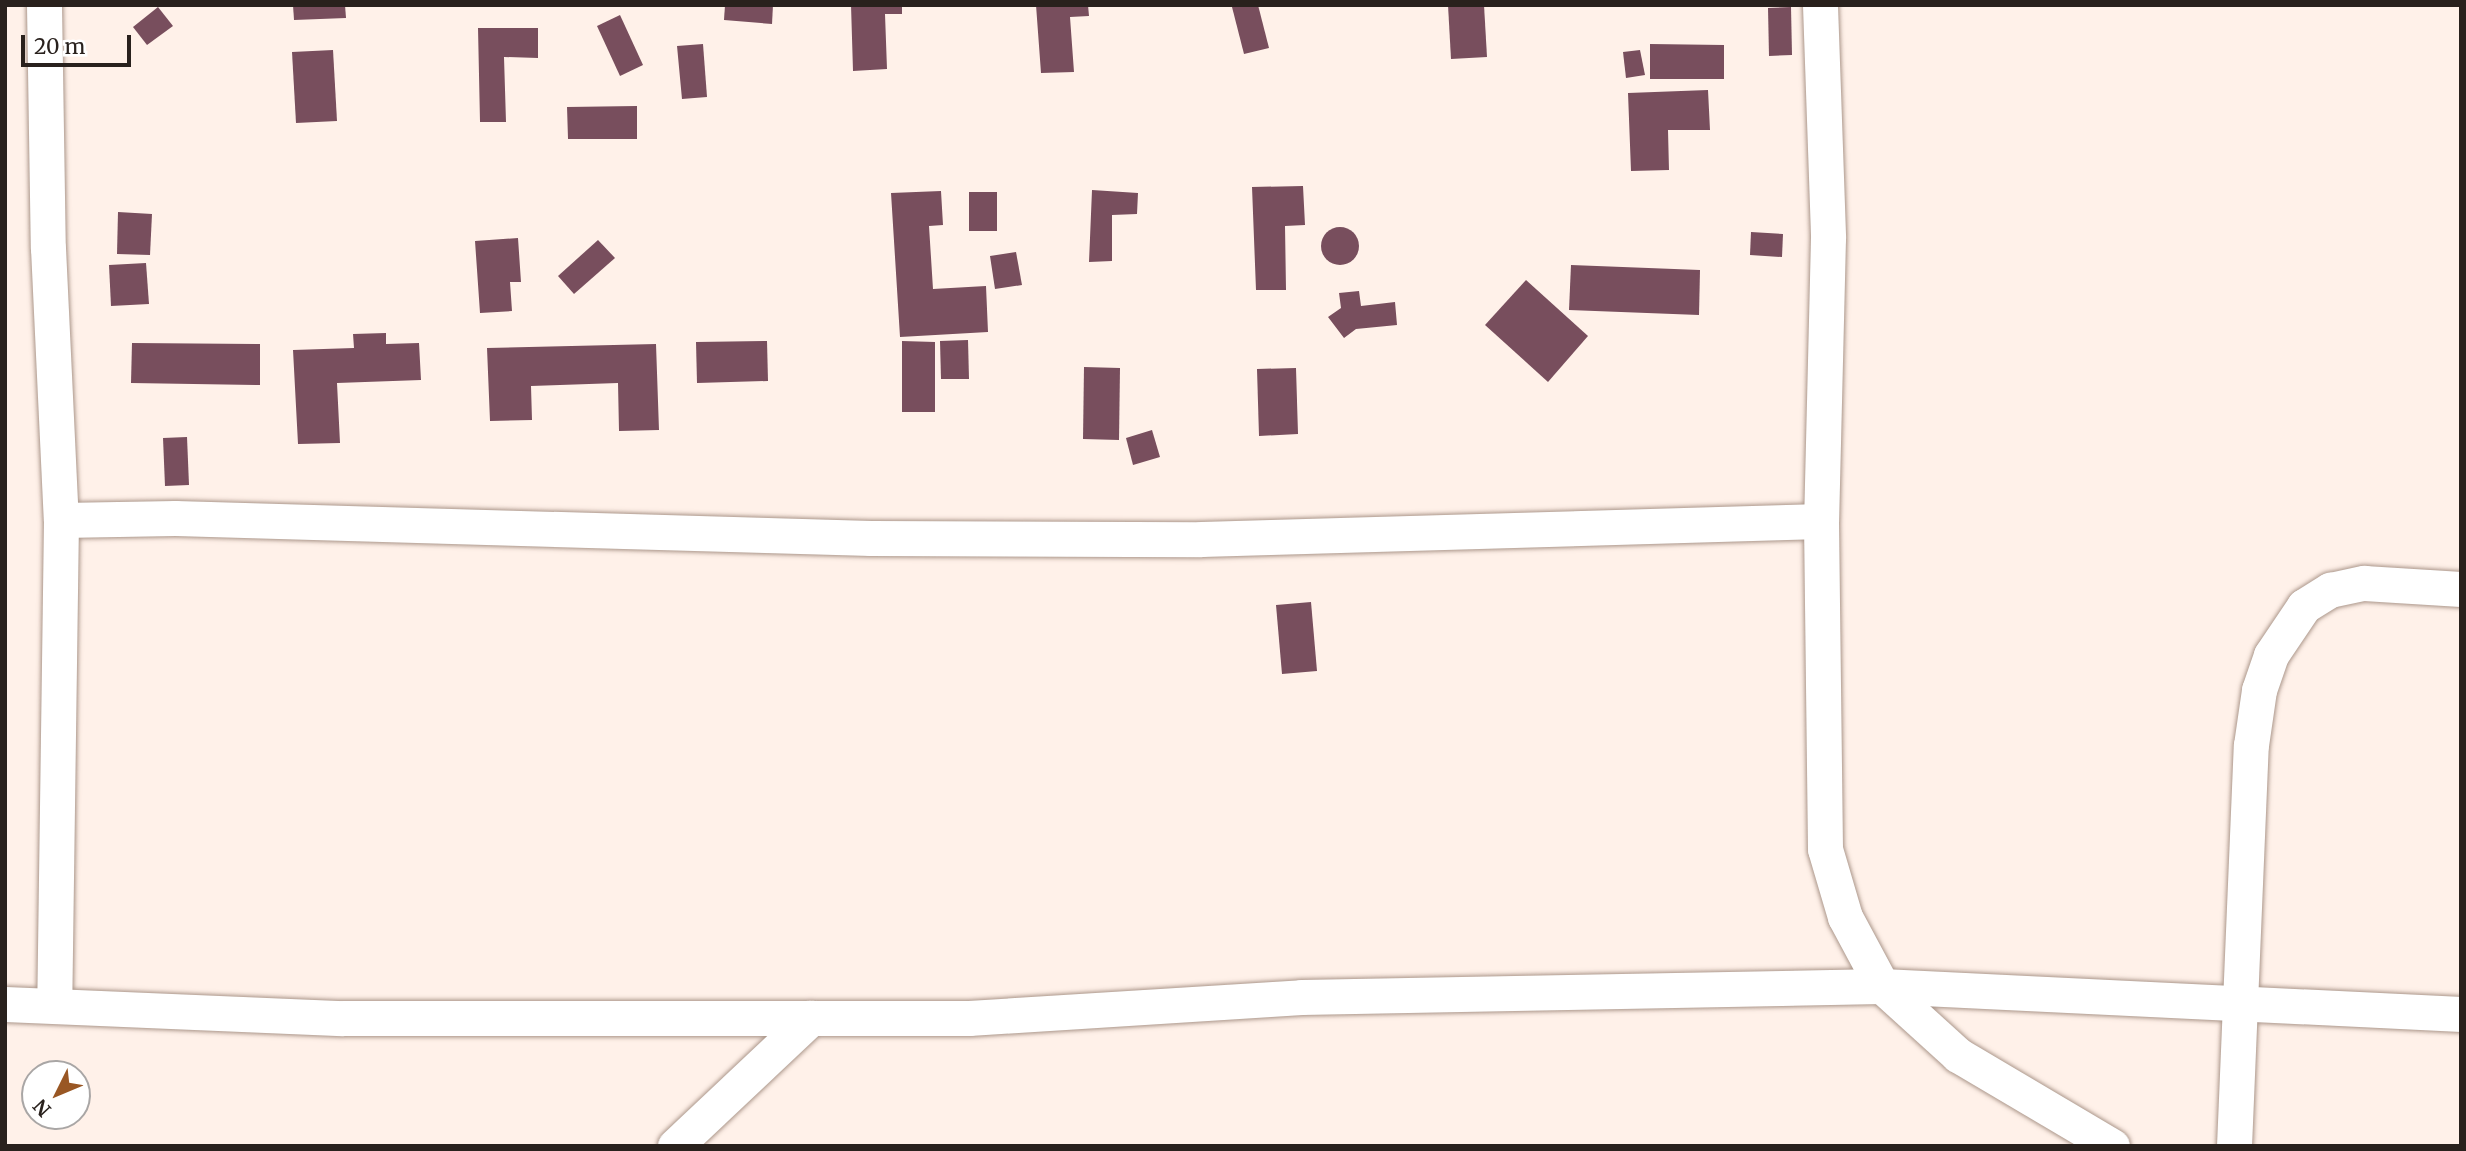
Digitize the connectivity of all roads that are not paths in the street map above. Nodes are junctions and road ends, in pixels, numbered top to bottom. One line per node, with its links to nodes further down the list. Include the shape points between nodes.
1 (44, 5): 3 (street, via 48,248)
2 (1821, 5): 4 (street, via 1828,239)
3 (61, 520): 4 (street, via 175,518 871,538 1173,539); 8 (street)
4 (1821, 521): 6 (street, via 1825,849 1845,917)
5 (2461, 589): 9 (street, via 2364,583 2330,590 2304,606 2283,633 2259,690 2251,745)
6 (1882, 986): 9 (street); 11 (street, via 1301,997 969,1018); 13 (street, via 1958,1055)
7 (5, 1004): 8 (street)
8 (54, 1005): 11 (street, via 343,1018)
9 (2243, 1006): 10 (street); 14 (street)
10 (2461, 1014)
11 (811, 1018): 12 (street)
12 (675, 1146)
13 (2112, 1146)
14 (2234, 1146)

